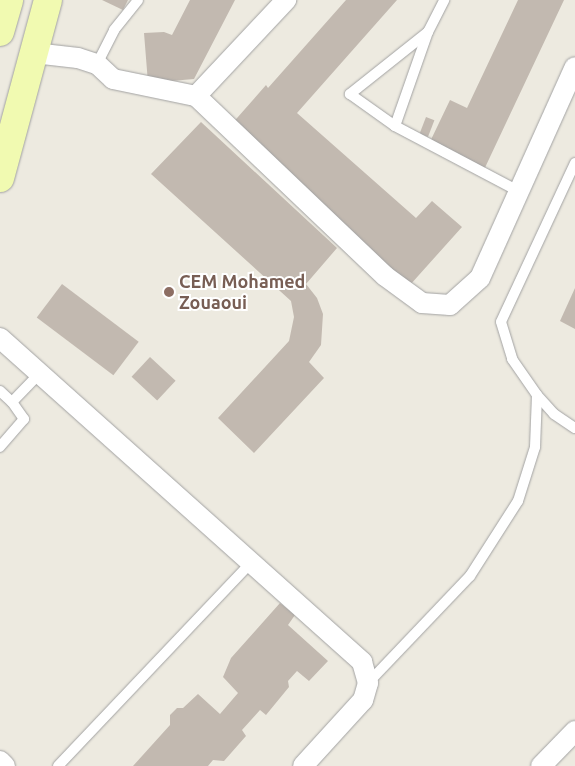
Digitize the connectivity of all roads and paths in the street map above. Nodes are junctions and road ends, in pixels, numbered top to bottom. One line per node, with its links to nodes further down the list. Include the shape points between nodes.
1 (9, 0): 6 (main road)
2 (48, 0): 8 (main road)
3 (138, 0): 9 (lane, via 114,30)
4 (286, 0): 11 (street)
5 (444, 0): 7 (lane)
6 (0, 32)
7 (428, 32): 12 (lane); 12 (lane, via 350,94)
8 (34, 53): 9 (street); 14 (main road)
9 (98, 64): 11 (street, via 113,79)
10 (575, 67): 15 (street)
11 (196, 96): 15 (street, via 385,276 422,303 450,305 480,278)
12 (395, 126): 15 (lane)
13 (575, 163): 19 (lane, via 501,322 512,359)
14 (0, 178)
15 (520, 192)
16 (0, 338): 17 (street)
17 (39, 374): 20 (lane); 23 (street)
18 (0, 391): 20 (lane)
19 (536, 395): 21 (lane, via 554,414); 24 (lane, via 535,448 518,501 470,576)
20 (12, 402): 22 (lane, via 24,419)
21 (575, 428)
22 (0, 448)
23 (250, 564): 24 (street, via 362,662); 28 (lane)
24 (368, 683): 29 (street, via 363,700)
25 (575, 731): 30 (street)
26 (0, 761): 27 (street)
27 (5, 766)
28 (58, 766)
29 (303, 766)
30 (542, 766)

